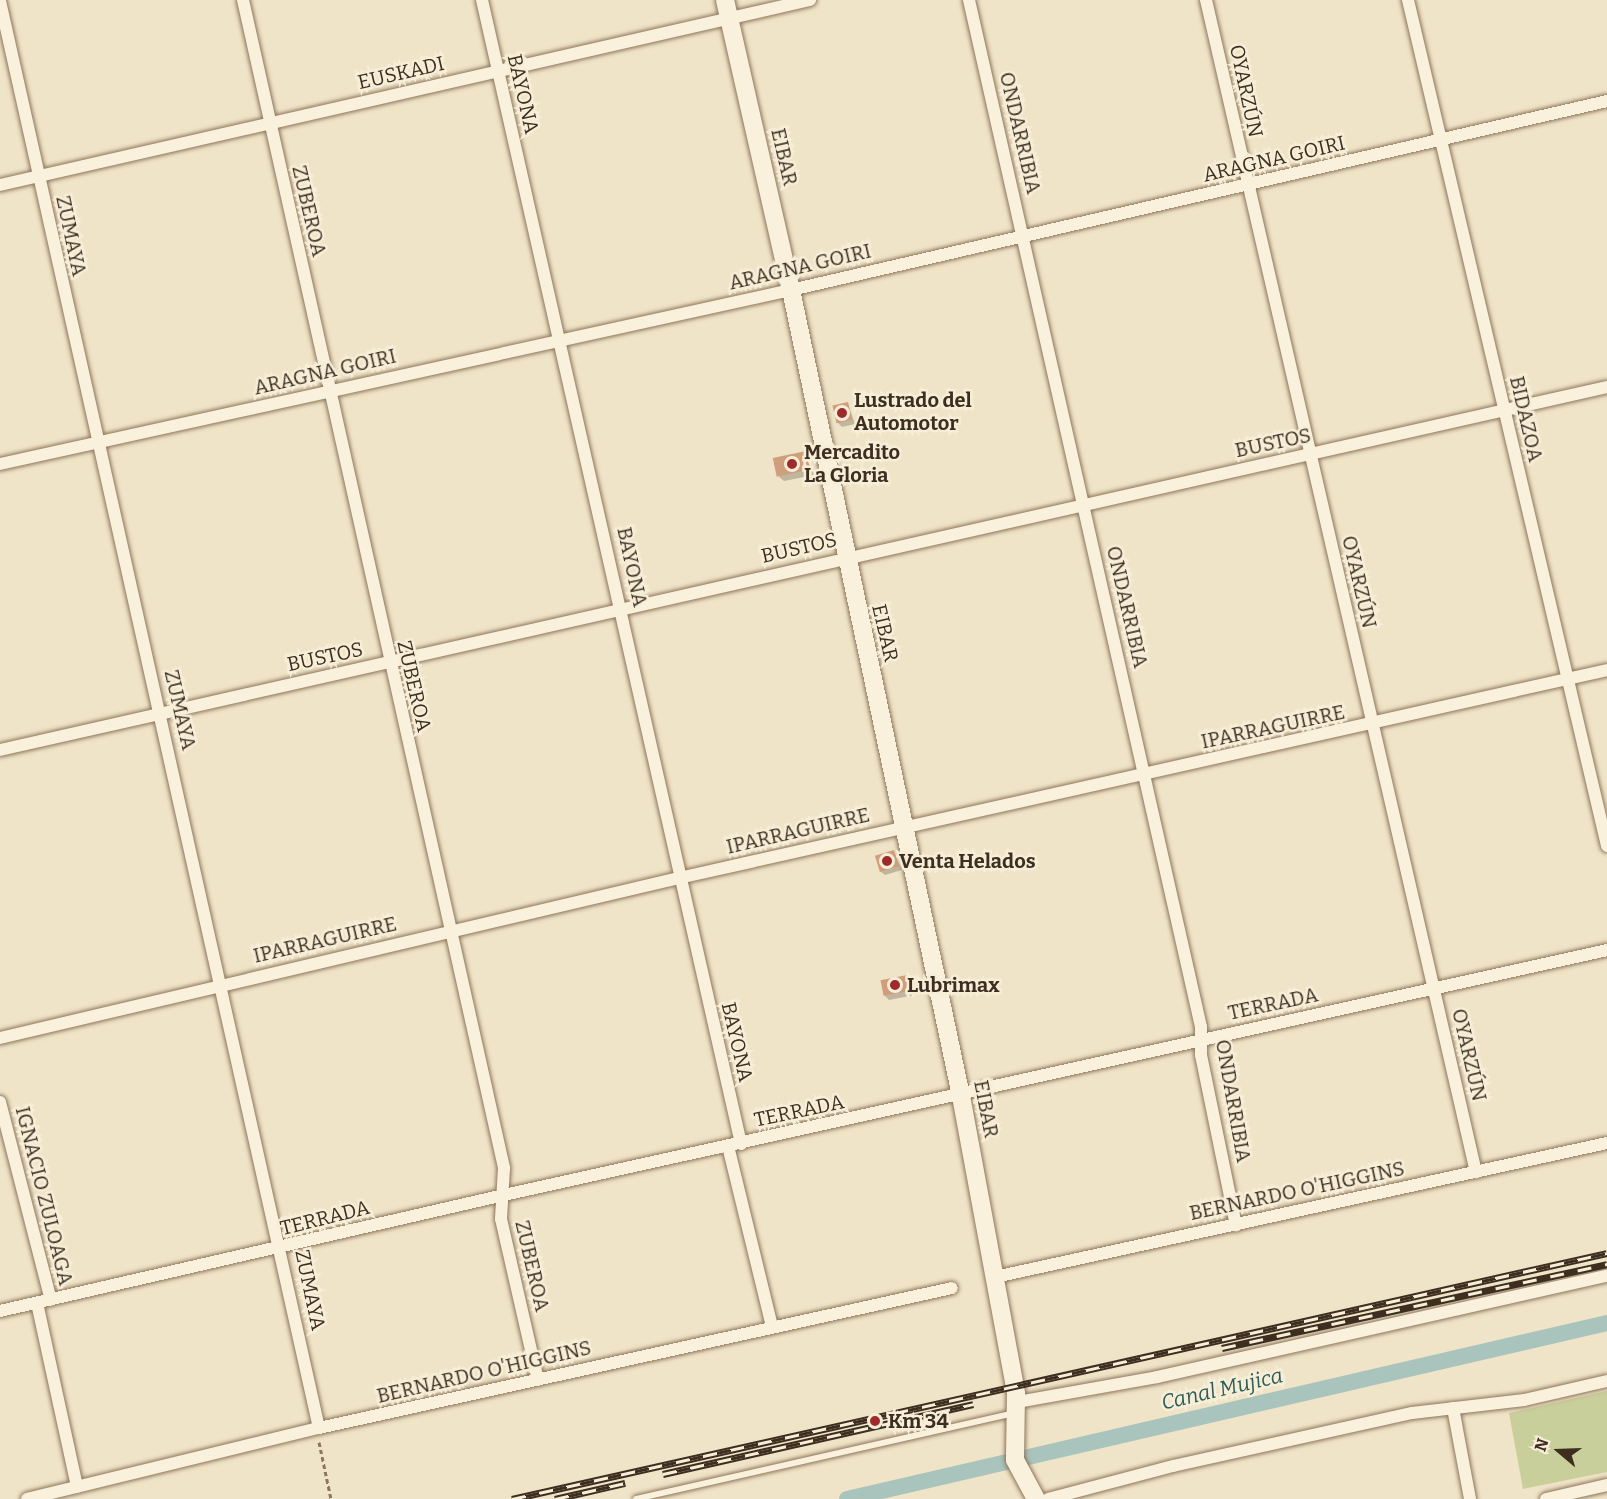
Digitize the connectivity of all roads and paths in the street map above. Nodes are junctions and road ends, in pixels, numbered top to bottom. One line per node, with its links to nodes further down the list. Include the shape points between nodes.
1 (243, 0): 12 (street, ZUBEROA)
2 (482, 0): 10 (street, BAYONA)
3 (725, 0): 9 (street, EIBAR)
4 (810, 0): 9 (street, EUSKADI)
5 (969, 0): 17 (street, ONDARRIBIA)
6 (1206, 0): 16 (street, OYARZÚN)
7 (1408, 0): 13 (street, BIDAZOA)
8 (0, 1): 14 (street, ZUMAYA)
9 (729, 19): 10 (street, EUSKADI); 18 (street, EIBAR)
10 (497, 71): 12 (street, EUSKADI); 19 (street, BAYONA)
11 (1607, 101): 13 (street, ARAGNA GOIRI)
12 (270, 124): 14 (street, EUSKADI); 21 (street, ZUBEROA)
13 (1441, 139): 16 (street, ARAGNA GOIRI); 22 (street, BIDAZOA)
14 (38, 177): 15 (street, EUSKADI); 23 (street, ZUMAYA)
15 (0, 185)
16 (1247, 186): 17 (street, ARAGNA GOIRI); 24 (street, OYARZÚN)
17 (1024, 236): 18 (street, ARAGNA GOIRI); 26 (street, ONDARRIBIA)
18 (791, 290): 19 (street, ARAGNA GOIRI); 27 (street, EIBAR)
19 (561, 338): 21 (street, ARAGNA GOIRI); 28 (street, BAYONA)
20 (1607, 387): 22 (street, BUSTOS)
21 (329, 391): 23 (street, ARAGNA GOIRI); 29 (street, ZUBEROA)
22 (1504, 411): 24 (street, BUSTOS); 31 (street, BIDAZOA)
23 (97, 443): 25 (street, ARAGNA GOIRI); 32 (street, ZUMAYA)
24 (1310, 455): 26 (street, BUSTOS); 33 (street, OYARZÚN)
25 (0, 464)
26 (1083, 504): 27 (street, BUSTOS); 35 (street, ONDARRIBIA)
27 (845, 558): 28 (street, BUSTOS); 36 (street, EIBAR)
28 (621, 609): 29 (street, BUSTOS); 38 (street, BAYONA)
29 (388, 663): 32 (street, BUSTOS); 39 (street, ZUBEROA)
30 (1607, 670): 31 (street, IPARRAGUIRRE)
31 (1568, 679): 33 (street, IPARRAGUIRRE); 37 (street, BIDAZOA)
32 (161, 712): 34 (street, BUSTOS); 41 (street, ZUMAYA)
33 (1372, 725): 35 (street, IPARRAGUIRRE); 42 (street, OYARZÚN)
34 (0, 750)
35 (1145, 775): 36 (street, IPARRAGUIRRE); 44 (street, ONDARRIBIA)
36 (905, 827): 38 (street, IPARRAGUIRRE); 45 (street, EIBAR)
37 (1607, 846)
38 (679, 878): 39 (street, IPARRAGUIRRE); 48 (street, BAYONA)
39 (451, 931): 41 (street, IPARRAGUIRRE); 50 (street, ZUBEROA, via 504,1168)
40 (1607, 950): 42 (street, TERRADA)
41 (219, 984): 43 (street, IPARRAGUIRRE); 52 (street, ZUMAYA)
42 (1434, 989): 44 (street, TERRADA); 49 (street, OYARZÚN)
43 (0, 1038)
44 (1201, 1039): 45 (street, TERRADA); 51 (street, ONDARRIBIA)
45 (960, 1096): 48 (street, TERRADA); 54 (street, EIBAR)
46 (0, 1102): 56 (street, IGNACIO ZULOAGA)
47 (1607, 1143): 49 (street, BERNARDO O'HIGGINS)
48 (734, 1145): 50 (street, TERRADA); 59 (street, BAYONA)
49 (1476, 1172): 51 (street, BERNARDO O'HIGGINS)
50 (504, 1195): 52 (street, TERRADA); 60 (street, ZUBEROA, via 501,1219)
51 (1236, 1225): 54 (street, BERNARDO O'HIGGINS)
52 (281, 1248): 56 (street, TERRADA); 64 (street, ZUMAYA)
53 (1607, 1276): 62 (street)
54 (995, 1277): 62 (street, EIBAR)
55 (952, 1288): 59 (street, BERNARDO O'HIGGINS)
56 (51, 1300): 57 (street, TERRADA)
57 (37, 1303): 58 (street, TERRADA); 66 (street, IGNACIO ZULOAGA)
58 (0, 1311)
59 (772, 1327): 60 (street, BERNARDO O'HIGGINS)
60 (538, 1380): 64 (street, BERNARDO O'HIGGINS)
61 (1607, 1381): 63 (street, via 1524,1400)
62 (1017, 1407): 69 (lane); 70 (street, EIBAR, via 1014,1444 1020,1472)
63 (1453, 1408): 71 (street, via 1412,1413 1173,1466); 72 (street)
64 (319, 1428): 66 (street, BERNARDO O'HIGGINS); 68 (path)
65 (1607, 1485): 73 (street)
66 (77, 1487): 67 (street, BERNARDO O'HIGGINS)
67 (27, 1499)
68 (331, 1499)
69 (636, 1499)
70 (1036, 1499)
71 (1048, 1499)
72 (1470, 1499)
73 (1546, 1499)

